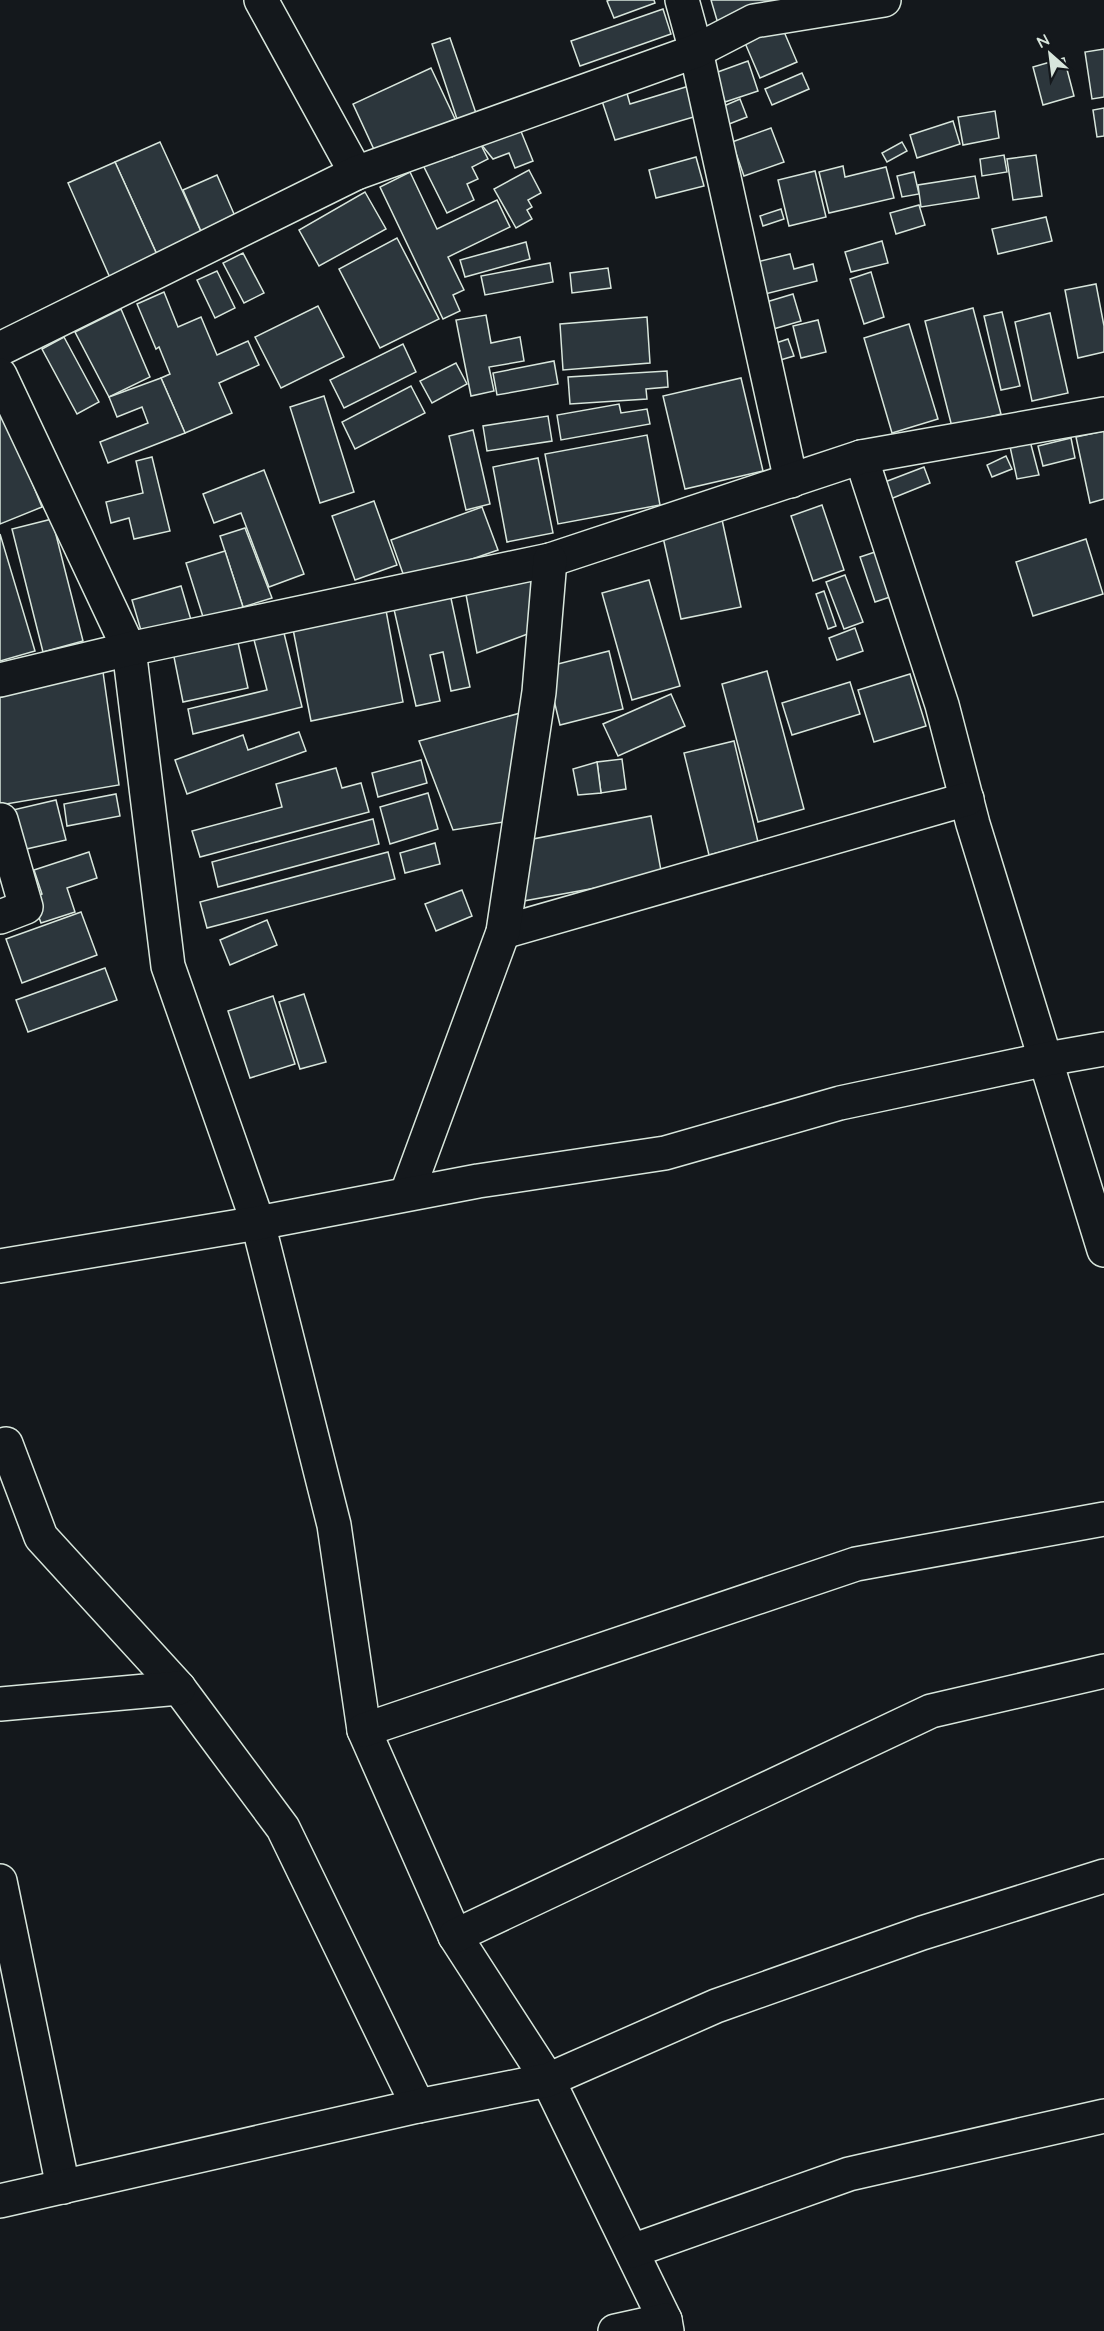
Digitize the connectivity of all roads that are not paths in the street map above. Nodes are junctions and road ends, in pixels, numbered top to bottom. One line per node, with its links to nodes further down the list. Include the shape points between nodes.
1 (261, 0): 5 (street)
2 (682, 0): 4 (street)
3 (884, 0): 4 (street, via 754,21)
4 (696, 51): 5 (street); 10 (street)
5 (356, 173): 6 (street)
6 (0, 349)
7 (0, 375): 12 (street)
8 (1104, 414): 9 (street)
9 (861, 457): 10 (street); 14 (street, via 942,705)
10 (791, 482): 11 (street)
11 (550, 560): 12 (street); 17 (street, via 539,692)
12 (129, 649): 13 (street); 21 (street, via 168,966)
13 (0, 680)
14 (967, 799): 17 (street); 19 (street)
15 (1, 820): 16 (street, via 26,907)
16 (0, 917)
17 (502, 933): 20 (street)
18 (1104, 1049): 19 (street)
19 (1047, 1059): 20 (street, via 840,1103 665,1153); 22 (street)
20 (407, 1194): 21 (street)
21 (258, 1223): 23 (street); 29 (street, via 334,1524)
22 (1104, 1250)
23 (0, 1266)
24 (6, 1444): 27 (street, via 41,1537)
25 (1104, 1519): 29 (street, via 856,1564)
26 (1104, 1671): 32 (street, via 931,1711)
27 (179, 1688): 28 (street); 34 (street, via 284,1828)
28 (0, 1704)
29 (364, 1730): 32 (street)
30 (1104, 1876): 33 (street, via 922,1932 716,2007)
31 (0, 1881): 36 (street)
32 (455, 1936): 33 (street)
33 (548, 2080): 34 (street); 38 (street)
34 (418, 2106): 36 (street)
35 (1104, 2116): 38 (street, via 849,2174)
36 (63, 2187): 37 (street)
37 (0, 2201)
38 (632, 2251): 39 (street)
39 (666, 2325): 40 (street)
40 (615, 2331)

